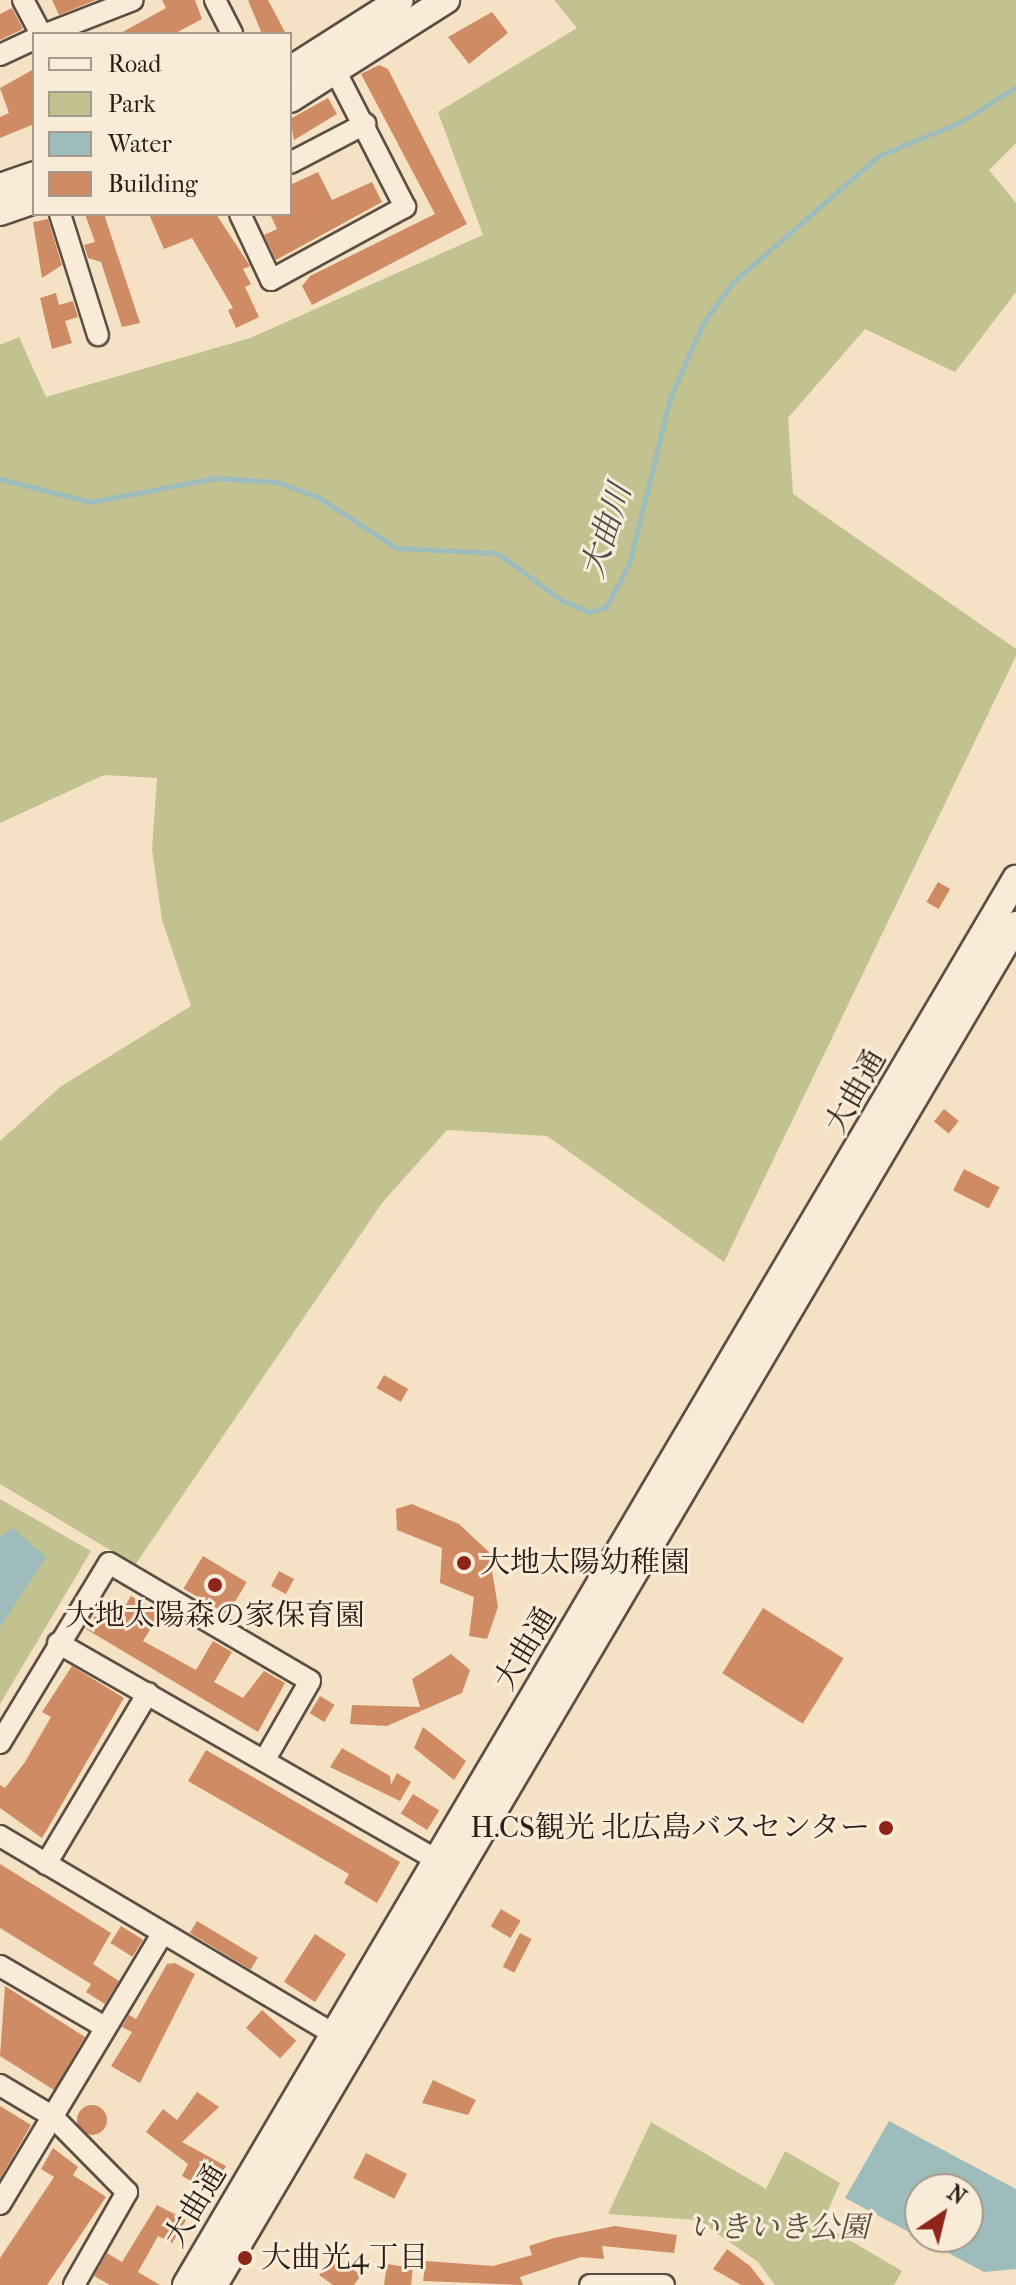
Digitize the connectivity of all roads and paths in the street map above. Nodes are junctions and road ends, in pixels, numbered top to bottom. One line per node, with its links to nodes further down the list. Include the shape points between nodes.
1 (23, 0): 6 (street)
2 (133, 0): 7 (street)
3 (215, 0): 8 (street)
4 (400, 0): 11 (street)
5 (446, 0): 12 (street)
6 (43, 32)
7 (49, 32)
8 (231, 32)
9 (32, 40): 10 (street)
10 (0, 55)
11 (292, 69)
12 (337, 74): 13 (street); 14 (street)
13 (292, 98)
14 (365, 124): 15 (street); 21 (street, via 405,207 271,280)
15 (292, 162)
16 (32, 176): 17 (street)
17 (0, 187)
18 (32, 201): 19 (street)
19 (0, 212)
20 (61, 216): 22 (street)
21 (241, 216)
22 (98, 335)
23 (1016, 879): 31 (street, 大曲通)
24 (1016, 925): 31 (street, 大曲通)
25 (58, 1643): 26 (street); 27 (street); 28 (street, via 109,1563 310,1681)
26 (148, 1693): 28 (street); 30 (street)
27 (0, 1743)
28 (264, 1761): 31 (street)
29 (0, 1836): 30 (street)
30 (46, 1864): 32 (street)
31 (449, 1866): 35 (street, 大曲通)
32 (162, 1934): 34 (street); 35 (street)
33 (0, 1966): 34 (street)
34 (105, 2027): 37 (street)
35 (345, 2040): 40 (street, 大曲通); 41 (street, 大曲通)
36 (0, 2085): 37 (street)
37 (52, 2116): 38 (street); 39 (street, via 127,2192)
38 (0, 2204)
39 (74, 2285)
40 (186, 2285)
41 (214, 2285)
42 (590, 2285): 43 (street)
43 (664, 2285)

